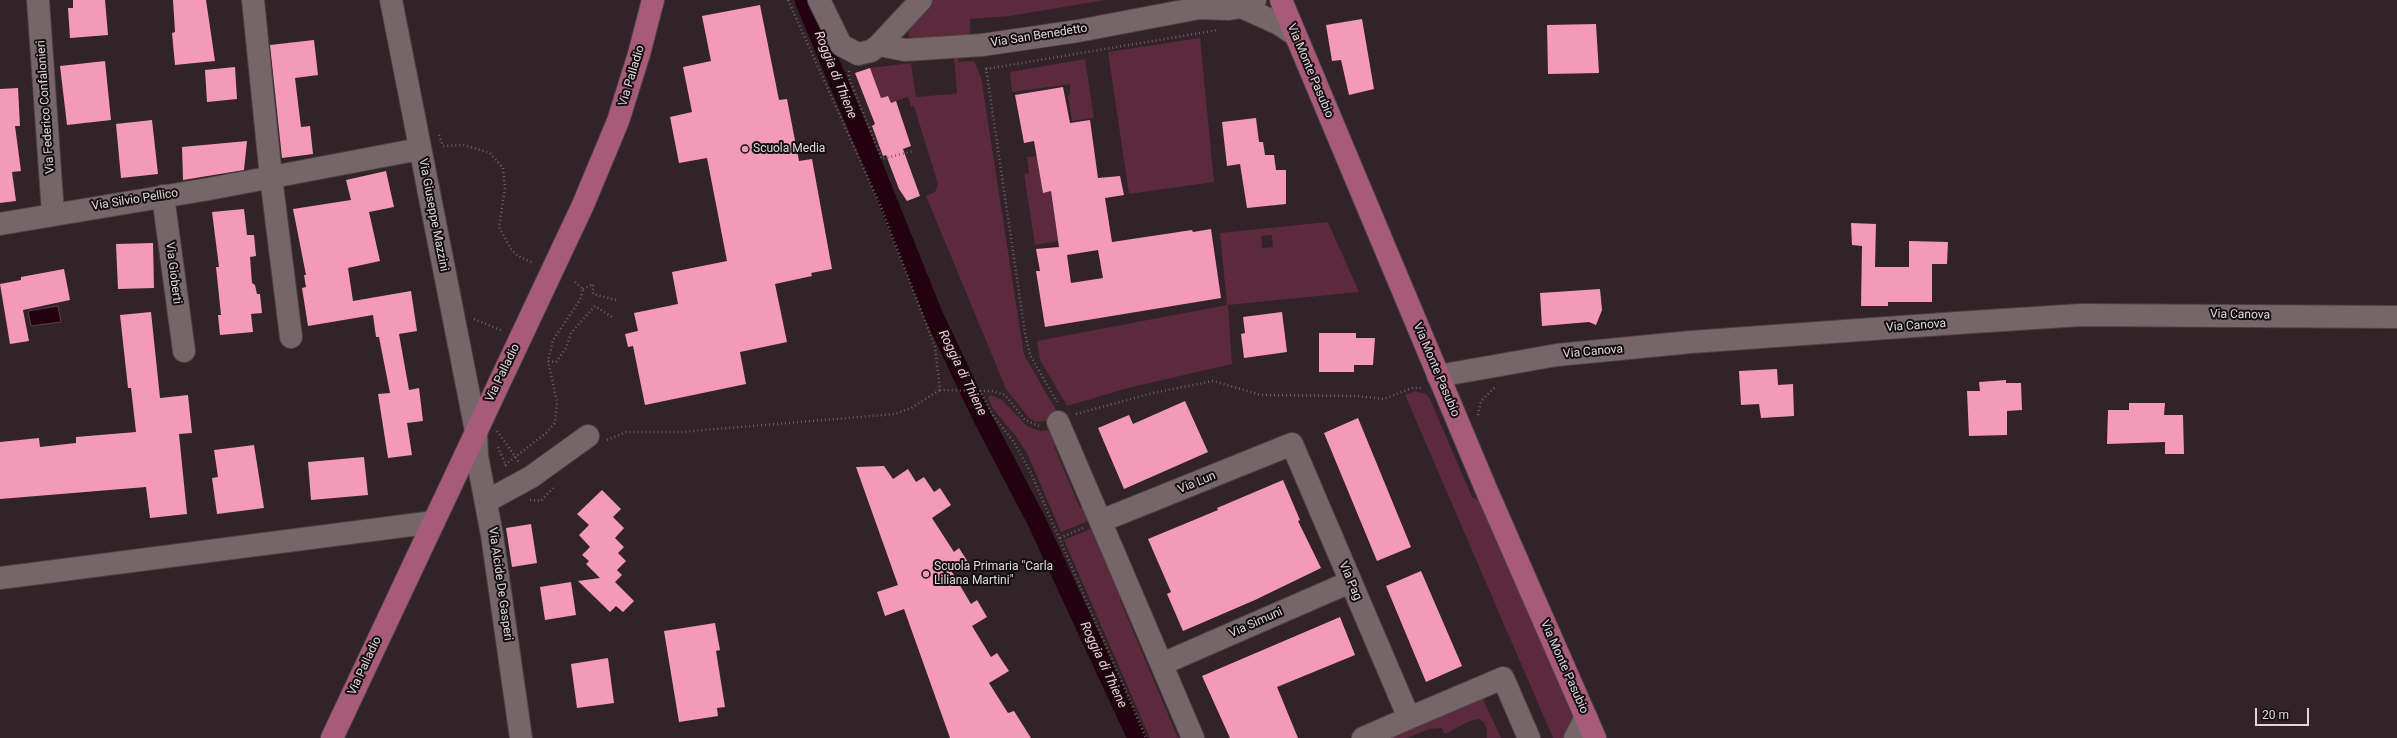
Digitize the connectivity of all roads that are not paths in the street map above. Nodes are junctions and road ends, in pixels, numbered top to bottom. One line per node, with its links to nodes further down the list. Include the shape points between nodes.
1 (38, 0): 15 (street, Via Federico Confalonieri)
2 (252, 0): 13 (street)
3 (391, 0): 12 (street, Via Giuseppe Mazzini)
4 (653, 0): 22 (main road, Via Palladio, via 618,121 551,274)
5 (819, 0): 11 (street, via 841,45 849,51 864,53)
6 (921, 0): 11 (street)
7 (1281, 0): 10 (main road, Via Monte Pasubio)
8 (1203, 4): 9 (street, Via San Benedetto, via 1229,9); 11 (street, Via San Benedetto, via 1078,31 982,46 905,50)
9 (1249, 4): 10 (street)
10 (1294, 34): 20 (main road, Via Monte Pasubio)
11 (879, 45)
12 (420, 149): 13 (street, Via Silvio Pellico); 22 (street, Via Giuseppe Mazzini)
13 (271, 177): 14 (street, Via Silvio Pellico); 18 (street)
14 (163, 196): 15 (street, Via Silvio Pellico); 19 (street, Via Gioberti)
15 (53, 213): 16 (street, Via Silvio Pellico)
16 (0, 224)
17 (2397, 317): 20 (street, Via Canova, via 2088,315 1973,322 1691,342 1557,355)
18 (291, 337)
19 (184, 351)
20 (1433, 381): 31 (main road, Via Monte Pasubio)
21 (1058, 422): 26 (street)
22 (489, 432): 25 (street, Via Alcide De Gasperi, via 477,456); 27 (main road, Via Palladio)
23 (596, 438): 25 (street)
24 (1292, 444): 26 (street, Via Lun); 29 (street, Via Pag)
25 (487, 501): 34 (street, Via Alcide De Gasperi)
26 (1101, 521): 30 (street)
27 (434, 522): 28 (street); 33 (main road, Via Palladio)
28 (0, 578)
29 (1350, 582): 30 (street, Via Simuni); 32 (street, Via Pag)
30 (1162, 664): 35 (street)
31 (1586, 717): 38 (street); 39 (main road, Via Monte Pasubio)
32 (1409, 718): 36 (street); 37 (street, via 1503,678)
33 (332, 738)
34 (521, 738)
35 (1193, 738)
36 (1363, 738)
37 (1529, 738)
38 (1575, 738)
39 (1595, 738)

